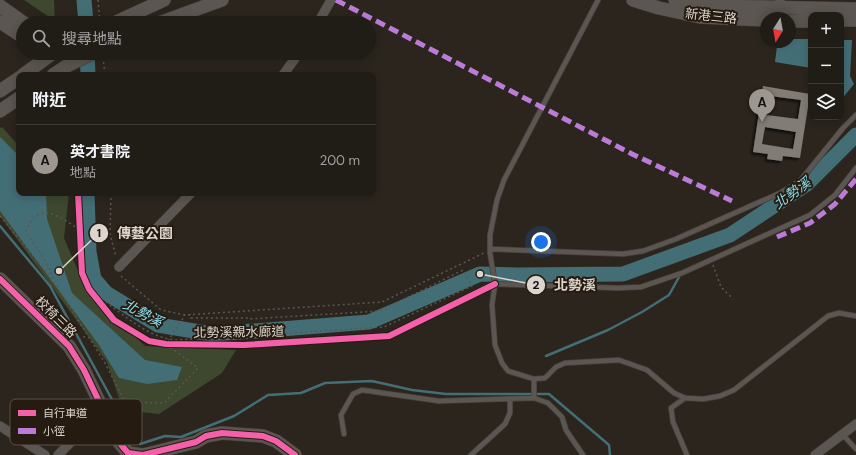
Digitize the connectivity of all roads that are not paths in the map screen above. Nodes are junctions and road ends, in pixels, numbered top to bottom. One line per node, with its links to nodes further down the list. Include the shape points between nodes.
1 (164, 0): 10 (street)
2 (222, 0): 11 (street)
3 (331, 0): 12 (street)
4 (598, 0): 36 (lane, via 504,180 490,235)
5 (634, 0): 14 (street, 新港三路, via 700,16)
6 (675, 0): 8 (street, 新港三路, via 716,6)
7 (0, 6): 13 (street)
8 (778, 9): 9 (street, 新港三路)
9 (856, 9)
10 (129, 16)
11 (178, 16)
12 (322, 16)
13 (16, 17)
14 (760, 20)
15 (844, 20): 16 (street)
16 (856, 20)
17 (796, 21): 18 (street)
18 (808, 21)
19 (0, 22): 20 (street)
20 (16, 32)
21 (44, 60): 26 (street)
22 (58, 60): 25 (street)
23 (79, 60): 25 (street)
24 (294, 60): 28 (street)
25 (65, 67): 27 (street)
26 (27, 72)
27 (58, 72)
28 (285, 72)
29 (16, 80): 30 (street)
30 (0, 91)
31 (16, 100): 32 (street)
32 (0, 111)
33 (856, 115): 36 (lane, via 800,181 780,193 676,239 643,251 623,254)
34 (856, 168): 39 (lane, via 835,195 810,215 682,273 640,287)
35 (188, 196): 37 (street)
36 (491, 251): 39 (lane)
37 (119, 267)
38 (0, 279): 44 (street, 校椅三路, via 69,346)
39 (495, 284): 41 (lane, via 492,305 495,344 502,363 508,372)
40 (856, 316): 43 (lane, via 839,313 828,316 734,390 703,399)
41 (534, 379): 42 (lane); 43 (lane, via 545,378 556,367 565,363 619,360 647,370 674,393)
42 (534, 398): 45 (lane); 59 (lane, via 548,403 562,417 566,430)
43 (685, 398): 60 (lane, via 671,408 673,422)
44 (98, 399)
45 (510, 399): 49 (lane, via 438,402 362,390 353,394 341,415); 58 (lane, via 510,413 505,424)
46 (856, 424): 50 (street)
47 (0, 426): 48 (street)
48 (10, 432)
49 (344, 434)
50 (842, 434): 54 (lane); 61 (street)
51 (29, 445): 55 (street)
52 (68, 445): 56 (street)
53 (122, 445): 57 (street, 校椅三路, via 128,452 136,455 196,442 206,436 222,433 263,436 276,441)
54 (856, 449)
55 (45, 455)
56 (58, 455)
57 (295, 455)
58 (470, 455)
59 (583, 455)
60 (687, 455)
61 (815, 455)

